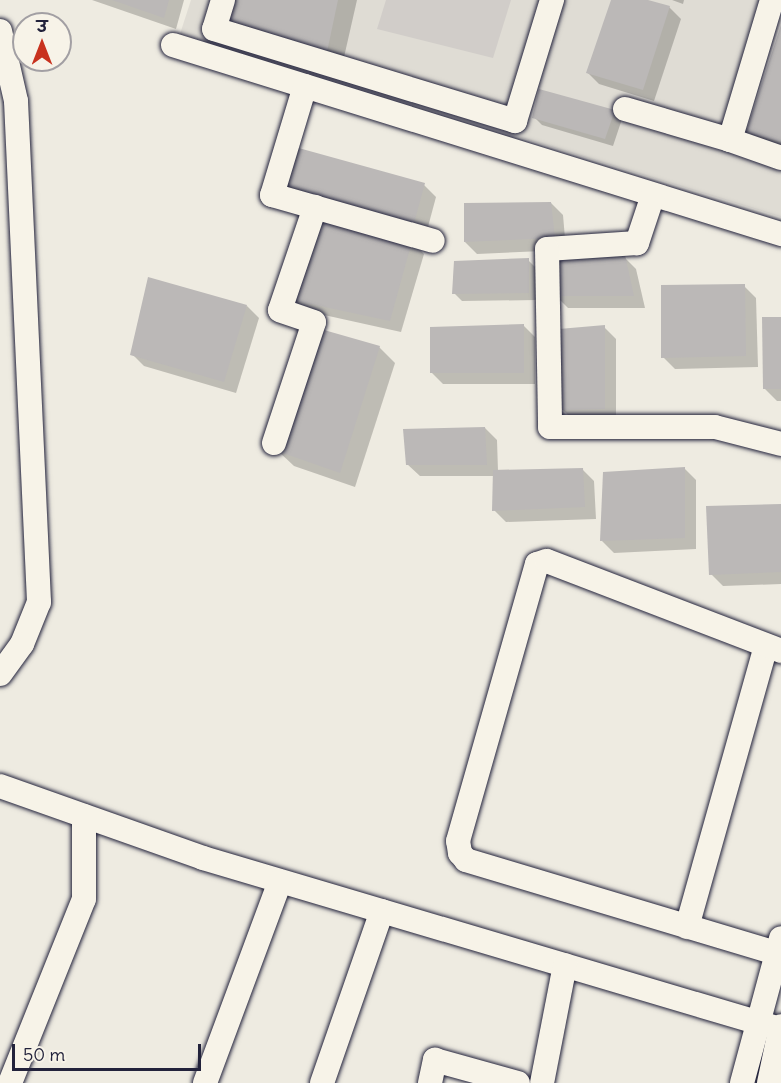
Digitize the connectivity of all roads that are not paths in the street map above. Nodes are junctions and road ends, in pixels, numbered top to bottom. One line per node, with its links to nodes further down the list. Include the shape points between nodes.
1 (223, 0): 2 (street, via 214,29 515,121)
2 (552, 0)
3 (772, 0): 8 (street)
4 (0, 31): 17 (street, via 16,101 39,602 22,644)
5 (173, 45): 6 (street)
6 (305, 86): 10 (street); 11 (street, via 272,195)
7 (625, 109): 8 (street)
8 (730, 140): 9 (street)
9 (781, 158)
10 (653, 195): 12 (street); 15 (street, via 637,243 547,249 550,428 715,428)
11 (315, 207): 13 (street); 14 (street, via 280,310 314,322)
12 (781, 234)
13 (433, 241)
14 (274, 443)
15 (781, 444)
16 (774, 649): 22 (street); 22 (street, via 547,561 537,564 532,573 459,841 460,853 466,860)
17 (0, 674)
18 (0, 786): 19 (street)
19 (84, 816): 20 (street); 27 (street, via 84,899)
20 (280, 881): 21 (street); 28 (street)
21 (382, 911): 24 (street); 29 (street)
22 (687, 927): 23 (street)
23 (779, 946): 25 (street)
24 (565, 965): 25 (street); 32 (street)
25 (757, 1022): 26 (street); 33 (street)
26 (781, 1028): 34 (street)
27 (10, 1083)
28 (205, 1083)
29 (322, 1083)
30 (430, 1083): 31 (street, via 435,1060)
31 (518, 1083)
32 (542, 1083)
33 (742, 1083)
34 (769, 1083)

